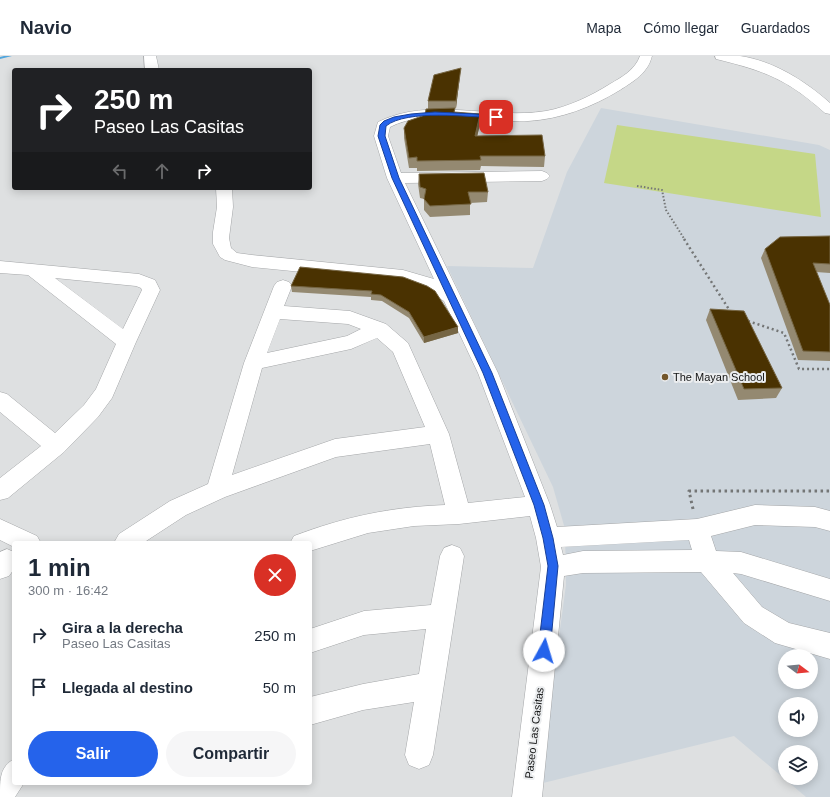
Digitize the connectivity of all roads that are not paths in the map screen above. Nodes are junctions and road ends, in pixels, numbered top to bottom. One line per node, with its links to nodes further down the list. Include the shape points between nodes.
1 (150, 56): 4 (street)
2 (646, 56): 7 (street, Paseo Las Casitas, via 642,67 613,88 576,108 537,116 420,114 390,120 383,125 381,136)
3 (721, 56): 5 (street, via 774,70 814,95)
4 (152, 68)
5 (830, 110)
6 (542, 176): 7 (street)
7 (396, 178): 12 (street, Paseo Las Casitas)
8 (224, 190): 12 (street, via 222,246 226,253 235,258 403,276 428,283)
9 (0, 267): 10 (street)
10 (34, 271): 15 (street); 15 (street, via 139,280 149,284 151,290)
11 (284, 286): 13 (street)
12 (452, 297): 22 (street, Paseo Las Casitas, via 488,373)
13 (273, 312): 14 (street, via 350,318); 16 (street)
14 (379, 328): 16 (street, via 351,342); 18 (street, via 401,348)
15 (126, 342): 19 (street, via 105,393)
16 (254, 363): 20 (street)
17 (0, 400): 19 (street)
18 (438, 434): 20 (street, via 335,448); 23 (street)
19 (56, 446): 21 (street)
20 (217, 490): 29 (street, via 178,508)
21 (0, 491)
22 (539, 505): 23 (street); 27 (street, Paseo Las Casitas)
23 (459, 514): 30 (street, via 414,516 368,523)
24 (830, 521): 26 (street, via 815,517 755,515)
25 (0, 529): 28 (street)
26 (697, 529): 27 (street); 32 (street)
27 (548, 538): 33 (street, Paseo Las Casitas)
28 (25, 541)
29 (127, 541)
30 (309, 541)
31 (452, 556): 35 (street)
32 (707, 561): 33 (street, via 584,562); 34 (street, via 741,563); 37 (street, via 753,615 784,634)
33 (553, 566): 43 (street, Paseo Las Casitas)
34 (830, 590)
35 (440, 616): 36 (street, via 364,624); 38 (street)
36 (312, 640)
37 (830, 646)
38 (429, 686): 39 (street, via 363,697); 40 (street)
39 (312, 710)
40 (419, 755)
41 (12, 775): 42 (street)
42 (0, 793)
43 (527, 797)

